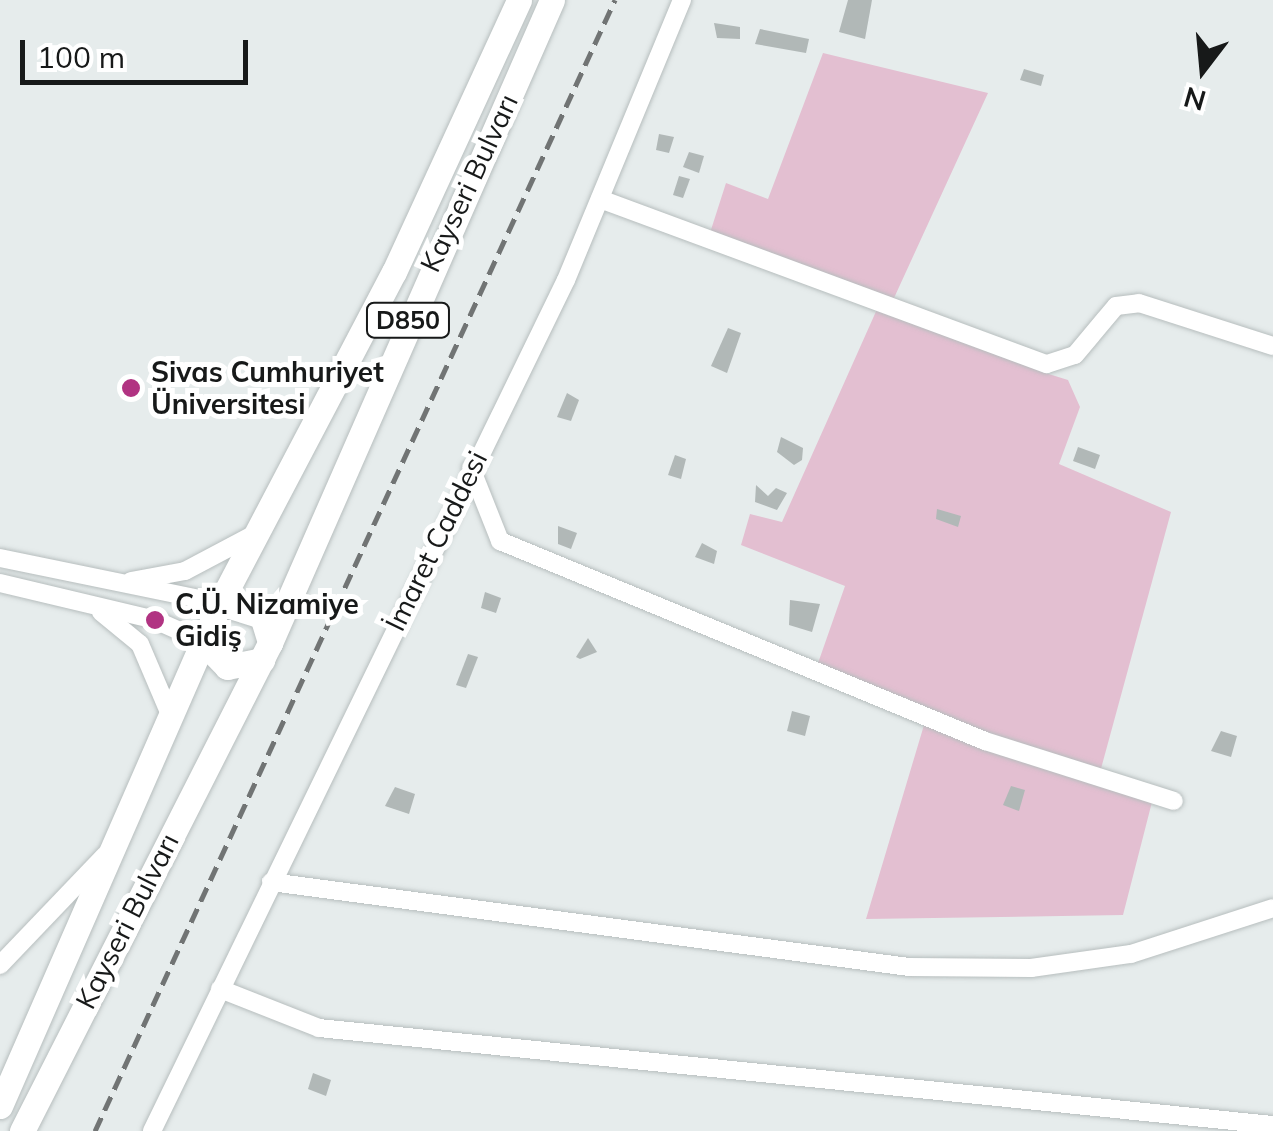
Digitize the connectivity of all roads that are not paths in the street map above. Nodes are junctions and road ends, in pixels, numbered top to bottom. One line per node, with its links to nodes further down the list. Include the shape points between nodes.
1 (519, 0): 7 (highway, Kayseri Bulvarı / D850, via 394,272)
2 (552, 0): 14 (highway, Kayseri Bulvarı / D850)
3 (682, 0): 4 (street, İmaret Caddesi)
4 (600, 199): 5 (street, via 1029,359 1061,363 1116,306 1139,303); 6 (street, İmaret Caddesi)
5 (1273, 346)
6 (471, 468): 16 (street, via 500,541 746,648 1057,768); 18 (street, İmaret Caddesi)
7 (256, 534): 9 (street, via 173,575); 11 (highway, Kayseri Bulvarı / D850)
8 (0, 558): 9 (street)
9 (106, 582): 11 (street)
10 (0, 584): 12 (street)
11 (220, 602): 13 (highway, Kayseri Bulvarı); 14 (highway, via 262,616)
12 (92, 606): 13 (street); 15 (street, via 140,644)
13 (202, 641): 14 (highway, via 227,667); 15 (highway, Kayseri Bulvarı)
14 (266, 652): 24 (highway, Kayseri Bulvarı)
15 (169, 712): 17 (highway, Kayseri Bulvarı)
16 (1174, 802)
17 (112, 847): 20 (street); 22 (highway, Kayseri Bulvarı)
18 (271, 882): 19 (street, via 909,968 1031,968 1130,954); 21 (street, İmaret Caddesi)
19 (1273, 908)
20 (0, 965)
21 (220, 989): 23 (street, via 319,1028); 25 (street, İmaret Caddesi)
22 (0, 1106)
23 (1273, 1125)
24 (22, 1131)
25 (152, 1131)

